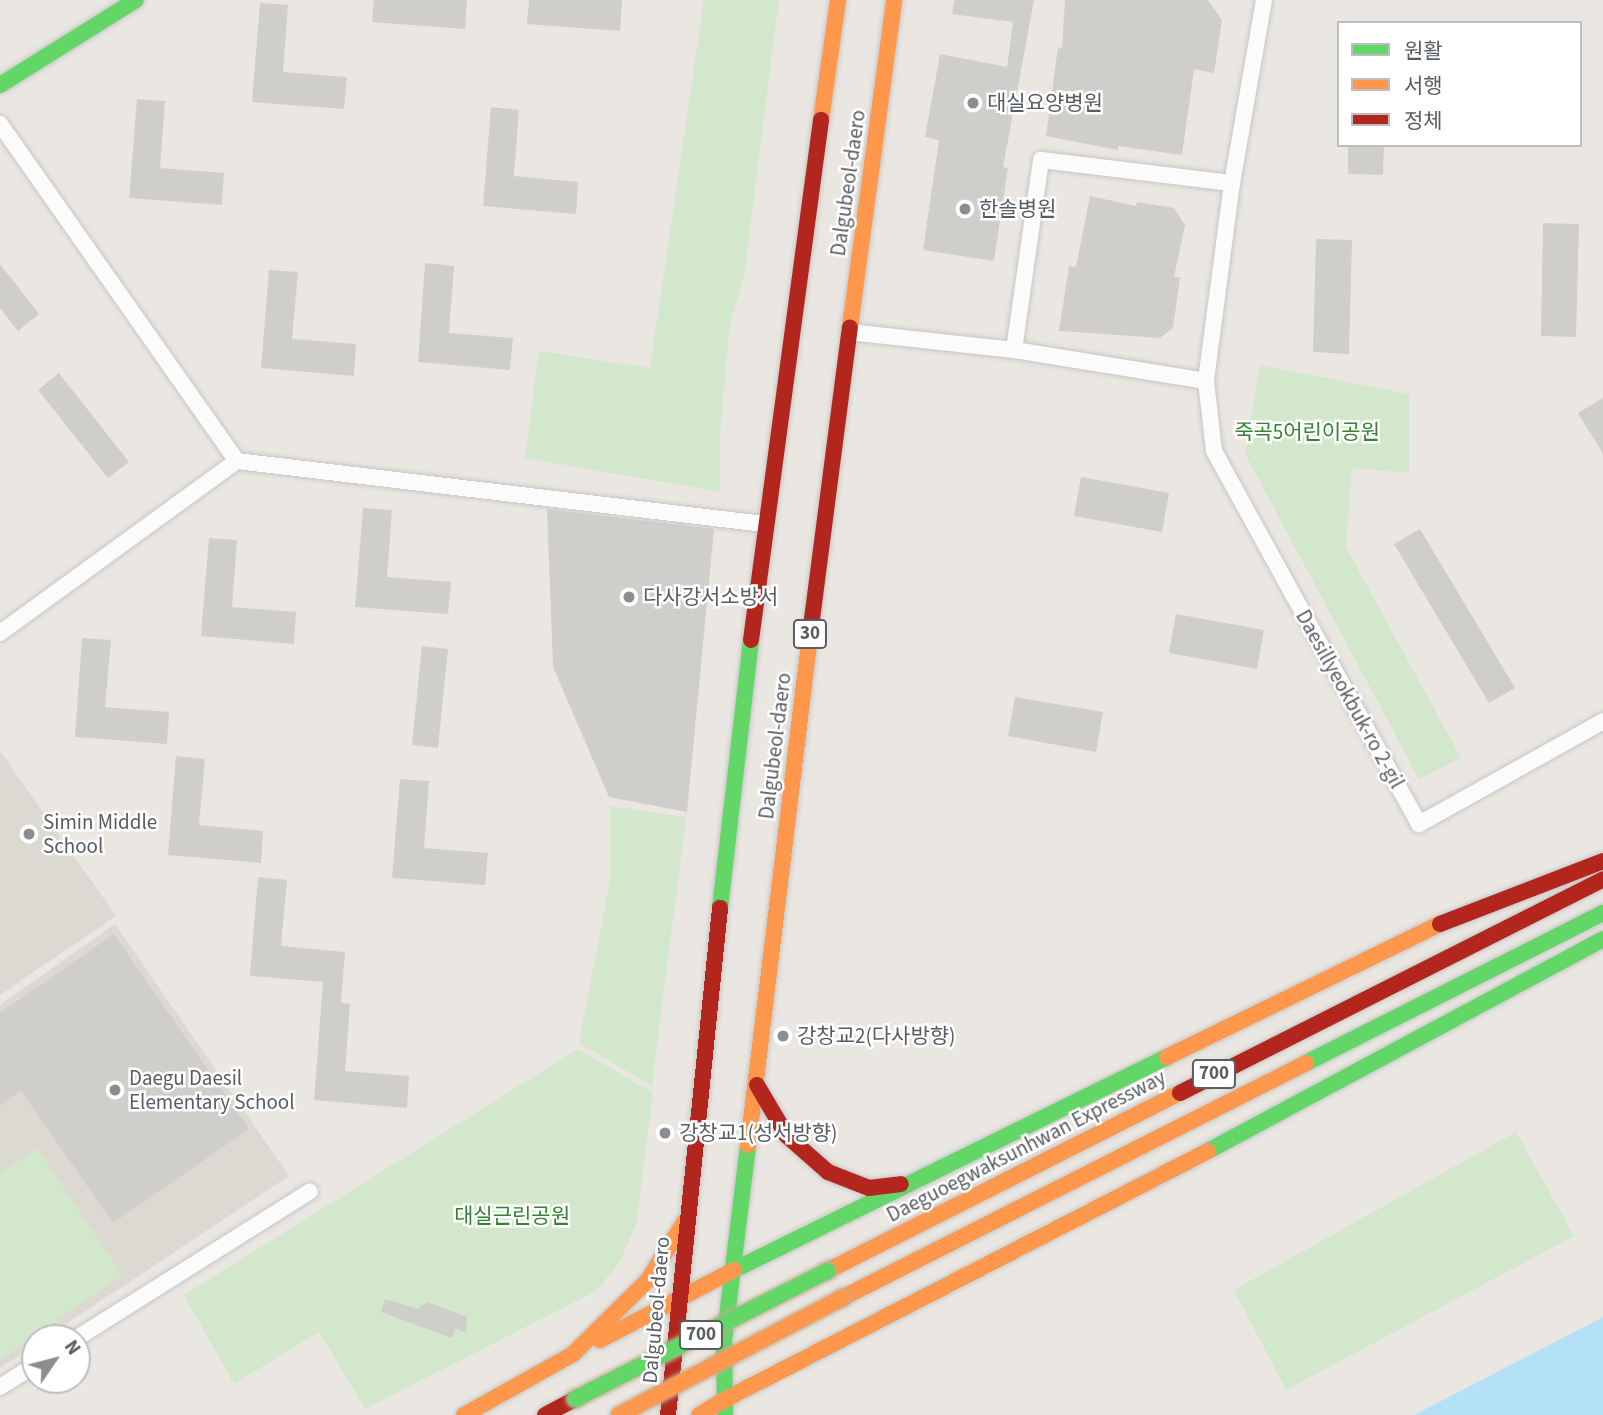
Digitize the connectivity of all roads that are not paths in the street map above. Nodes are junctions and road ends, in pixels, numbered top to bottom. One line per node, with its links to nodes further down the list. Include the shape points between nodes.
1 (135, 0): 5 (main road)
2 (838, 0): 12 (main road, Dalgubeol-daero)
3 (894, 0): 8 (main road, Dalgubeol-daero / 30)
4 (1265, 0): 7 (street, Daesillyeokbuk-ro 2-gil)
5 (0, 85)
6 (0, 124): 11 (street)
7 (1231, 183): 9 (street, via 1041,160); 10 (street, Daesillyeokbuk-ro 2-gil)
8 (849, 332): 9 (street); 19 (main road, Dalgubeol-daero / 30)
9 (1014, 350): 10 (street)
10 (1206, 381): 14 (street, Daesillyeokbuk-ro 2-gil, via 1214,450 1419,824)
11 (237, 461): 12 (street); 13 (street)
12 (764, 524): 22 (main road, Dalgubeol-daero)
13 (0, 633)
14 (1603, 721)
15 (1603, 861): 20 (main road, via 1428,929)
16 (1603, 880): 31 (main road, Daeguoegwaksunhwan Expressway / 700, bridge)
17 (1603, 913): 32 (main road, 700, bridge)
18 (1603, 939): 29 (main road)
19 (757, 1084): 20 (main road, via 787,1136 828,1172 869,1188); 23 (main road, Dalgubeol-daero / 30)
20 (915, 1182): 23 (main road)
21 (310, 1191): 25 (street)
22 (685, 1220): 24 (main road, Dalgubeol-daero); 26 (main road, via 648,1280)
23 (734, 1270): 24 (main road); 29 (main road, Dalgubeol-daero / 30, via 724,1341)
24 (677, 1299): 26 (main road); 33 (main road, Dalgubeol-daero)
25 (91, 1329)
26 (573, 1354): 30 (main road)
27 (21, 1373): 28 (street)
28 (0, 1387)
29 (725, 1408): 34 (main road)
30 (464, 1415)
31 (545, 1415)
32 (619, 1415)
33 (668, 1415)
34 (699, 1415)

